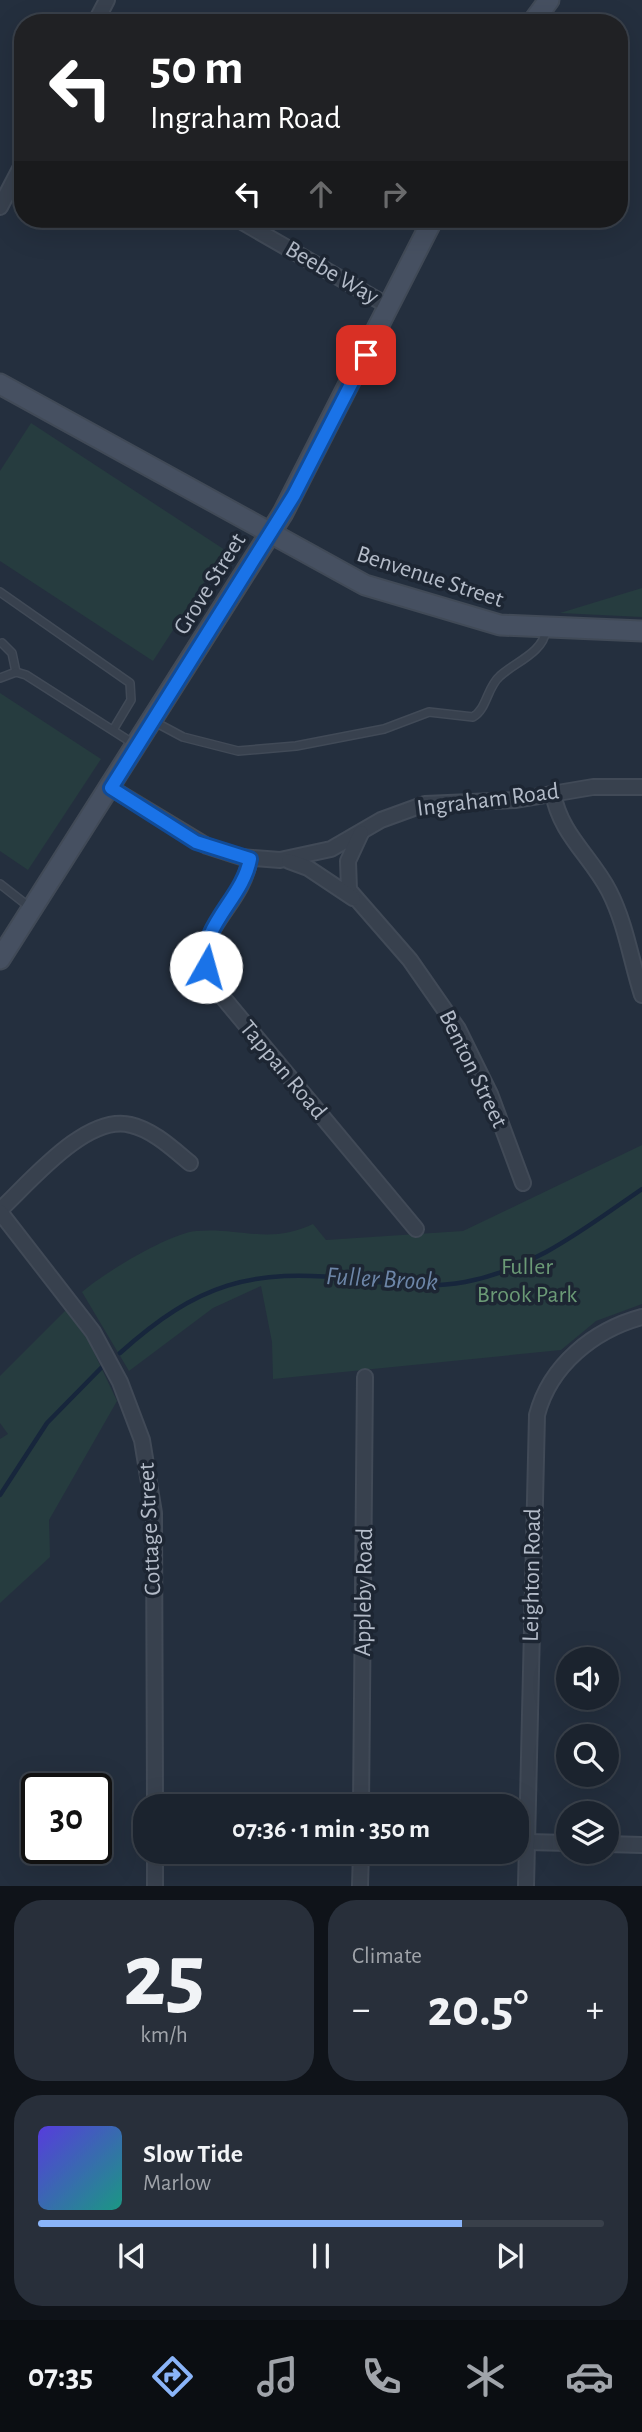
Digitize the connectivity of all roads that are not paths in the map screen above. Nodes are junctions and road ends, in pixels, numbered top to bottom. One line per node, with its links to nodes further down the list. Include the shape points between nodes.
1 (14, 180): 2 (street)
2 (0, 207)
3 (253, 228): 5 (street, Beebe Way)
4 (429, 228): 5 (street, Grove Street)
5 (390, 307): 7 (street, Grove Street)
6 (0, 384): 7 (street, Benvenue Street)
7 (270, 535): 9 (street, Benvenue Street, via 375,589 485,622); 14 (street, Grove Street)
8 (0, 592): 15 (lane, via 130,682 131,700)
9 (546, 629): 10 (street, Benvenue Street); 14 (lane, via 540,645 496,680 476,715 429,712 384,729 296,746 231,751 183,737)
10 (642, 631)
11 (2, 643): 12 (lane, via 12,653)
12 (16, 672): 13 (lane); 15 (lane)
13 (0, 678)
14 (153, 721): 16 (street, Grove Street)
15 (113, 730): 16 (lane)
16 (138, 746): 18 (street, Grove Street)
17 (642, 787): 19 (street, Ingraham Road)
18 (111, 788): 21 (street, Ingraham Road, via 196,842); 25 (street, Grove Street)
19 (553, 793): 20 (street, Ingraham Road, via 516,800 425,804); 27 (street, via 565,829 617,907)
20 (364, 830): 22 (street, Ingraham Road, via 321,852); 24 (street, Benton Street, via 350,852 346,870)
21 (250, 859): 22 (street, Ingraham Road); 31 (street, Tappan Road, via 244,878 208,939 204,958 209,977)
22 (280, 860): 24 (street, Benton Street, via 300,864)
23 (0, 884): 25 (lane)
24 (356, 900): 29 (street, Benton Street, via 410,960 458,1029)
25 (32, 909): 26 (street, Grove Street)
26 (0, 959)
27 (642, 995)
28 (190, 1163): 30 (street, via 145,1130 118,1123 104,1126 78,1139)
29 (523, 1183)
30 (0, 1211): 34 (street, Cottage Street, via 93,1332 120,1381 142,1440 154,1513)
31 (416, 1229)
32 (642, 1317): 36 (street, Leighton Road, via 601,1334 577,1352 553,1379 537,1415)
33 (365, 1377): 35 (street, Appleby Road)
34 (155, 1794)
35 (361, 1794)
36 (528, 1794)
37 (529, 1842): 38 (street)
38 (556, 1843)
39 (619, 1844): 40 (street)
40 (642, 1845)
41 (155, 1864): 44 (street)
42 (361, 1864): 45 (street)
43 (526, 1864): 46 (street, Leighton Road)
44 (155, 1886)
45 (360, 1886)
46 (526, 1886)

